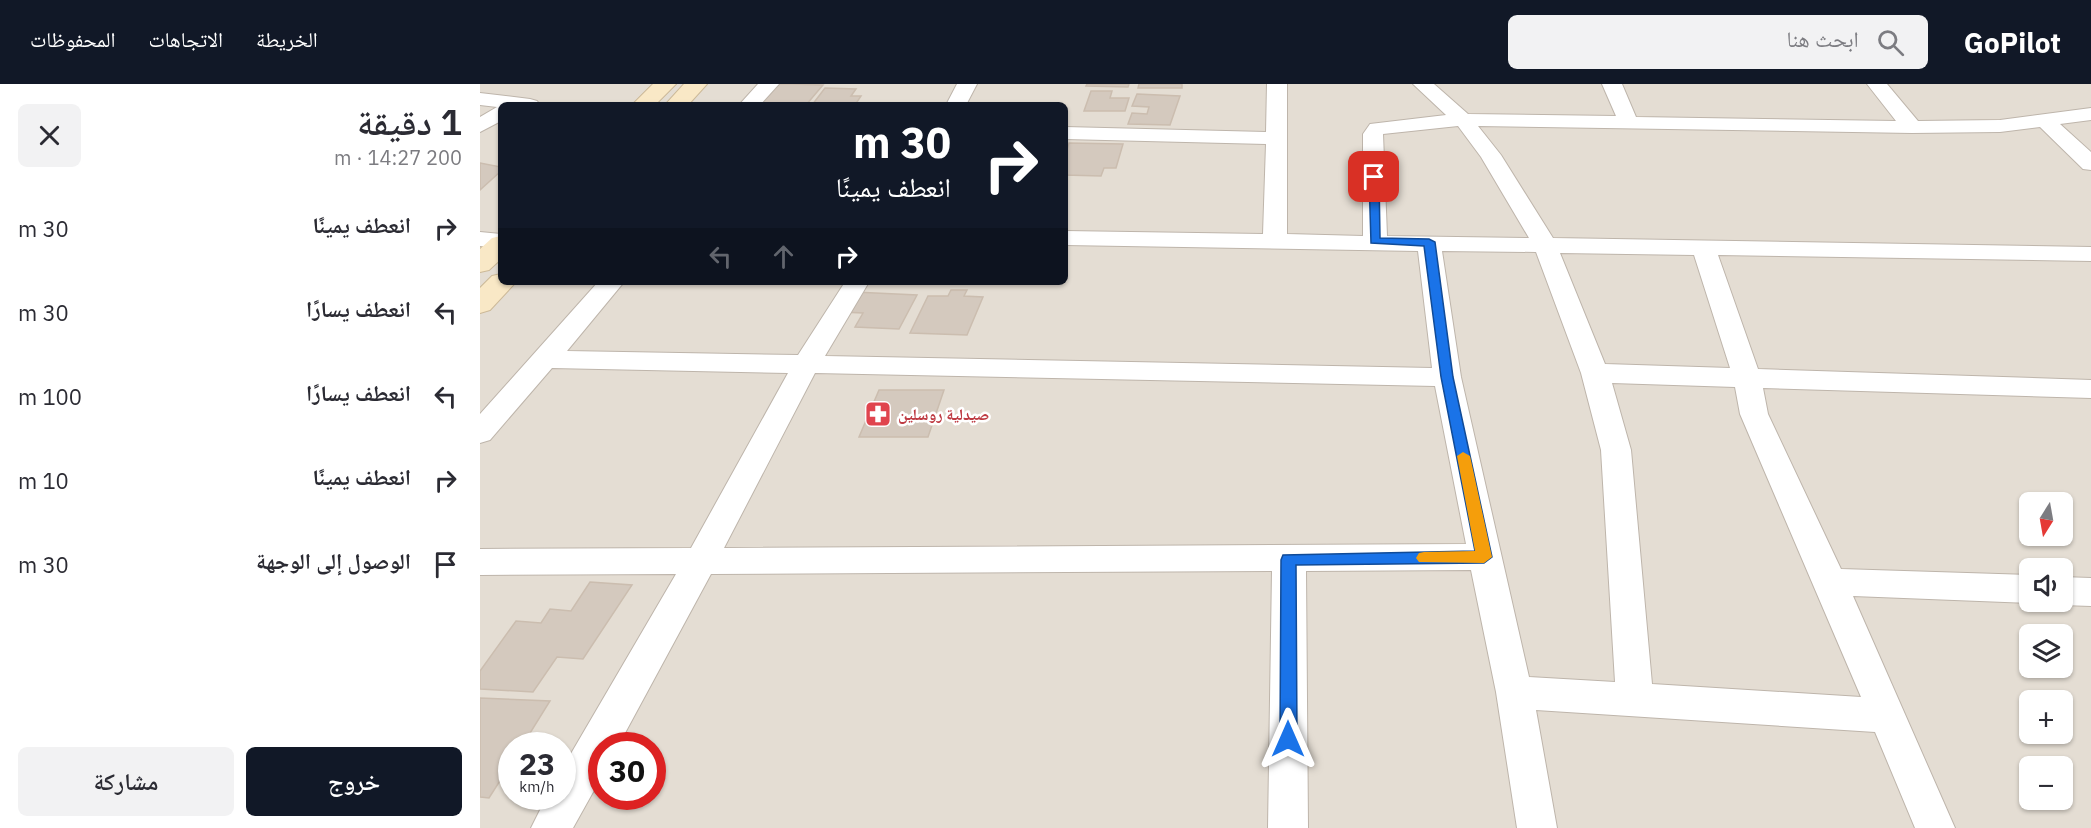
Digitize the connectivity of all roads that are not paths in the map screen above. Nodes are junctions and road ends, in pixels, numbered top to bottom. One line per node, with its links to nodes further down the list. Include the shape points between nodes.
1 (496, 84): 10 (street)
2 (665, 84): 12 (street)
3 (696, 84): 13 (street)
4 (769, 84): 14 (street)
5 (967, 84): 15 (street)
6 (1277, 84): 25 (street)
7 (1423, 84): 19 (street)
8 (1612, 84): 21 (street)
9 (1877, 84): 23 (street)
10 (480, 94)
11 (480, 99): 16 (street)
12 (646, 102)
13 (680, 102)
14 (752, 102)
15 (958, 102)
16 (498, 103)
17 (2091, 114): 20 (street)
18 (498, 115): 22 (street)
19 (1463, 120): 21 (street); 30 (street, via 1377,128 1373,134); 34 (street, via 1490,154)
20 (2045, 121): 23 (street); 26 (street)
21 (1628, 122): 23 (street)
22 (480, 126)
23 (1912, 127)
24 (1068, 133): 25 (street)
25 (1275, 138): 29 (street)
26 (2091, 164)
27 (1068, 238): 29 (street)
28 (480, 239): 31 (street)
29 (1275, 241): 30 (street)
30 (1375, 241): 32 (street)
31 (498, 242)
32 (1429, 242): 34 (street); 45 (street)
33 (498, 245): 37 (street)
34 (1545, 245): 35 (street); 44 (street)
35 (1704, 248): 36 (street); 46 (street)
36 (2091, 254)
37 (480, 264)
38 (499, 285): 41 (street)
39 (609, 285): 42 (street)
40 (855, 285): 43 (street)
41 (480, 304)
42 (544, 359): 43 (street); 48 (street)
43 (806, 364): 45 (street); 51 (street)
44 (1595, 373): 46 (street); 58 (street, via 1616,450)
45 (1447, 377): 49 (street)
46 (1747, 378): 47 (street); 53 (street, via 1754,414)
47 (2091, 389)
48 (480, 433)
49 (1484, 557): 50 (street); 57 (street)
50 (1288, 560): 51 (street); 61 (street)
51 (701, 561): 52 (street); 60 (street)
52 (480, 562)
53 (1830, 582): 54 (street); 59 (street)
54 (2019, 589)
55 (2073, 591): 56 (street)
56 (2091, 592)
57 (1514, 692): 58 (street); 62 (street)
58 (1635, 698): 59 (street)
59 (1887, 716): 63 (street)
60 (551, 828)
61 (1288, 828)
62 (1537, 828)
63 (1935, 828)

